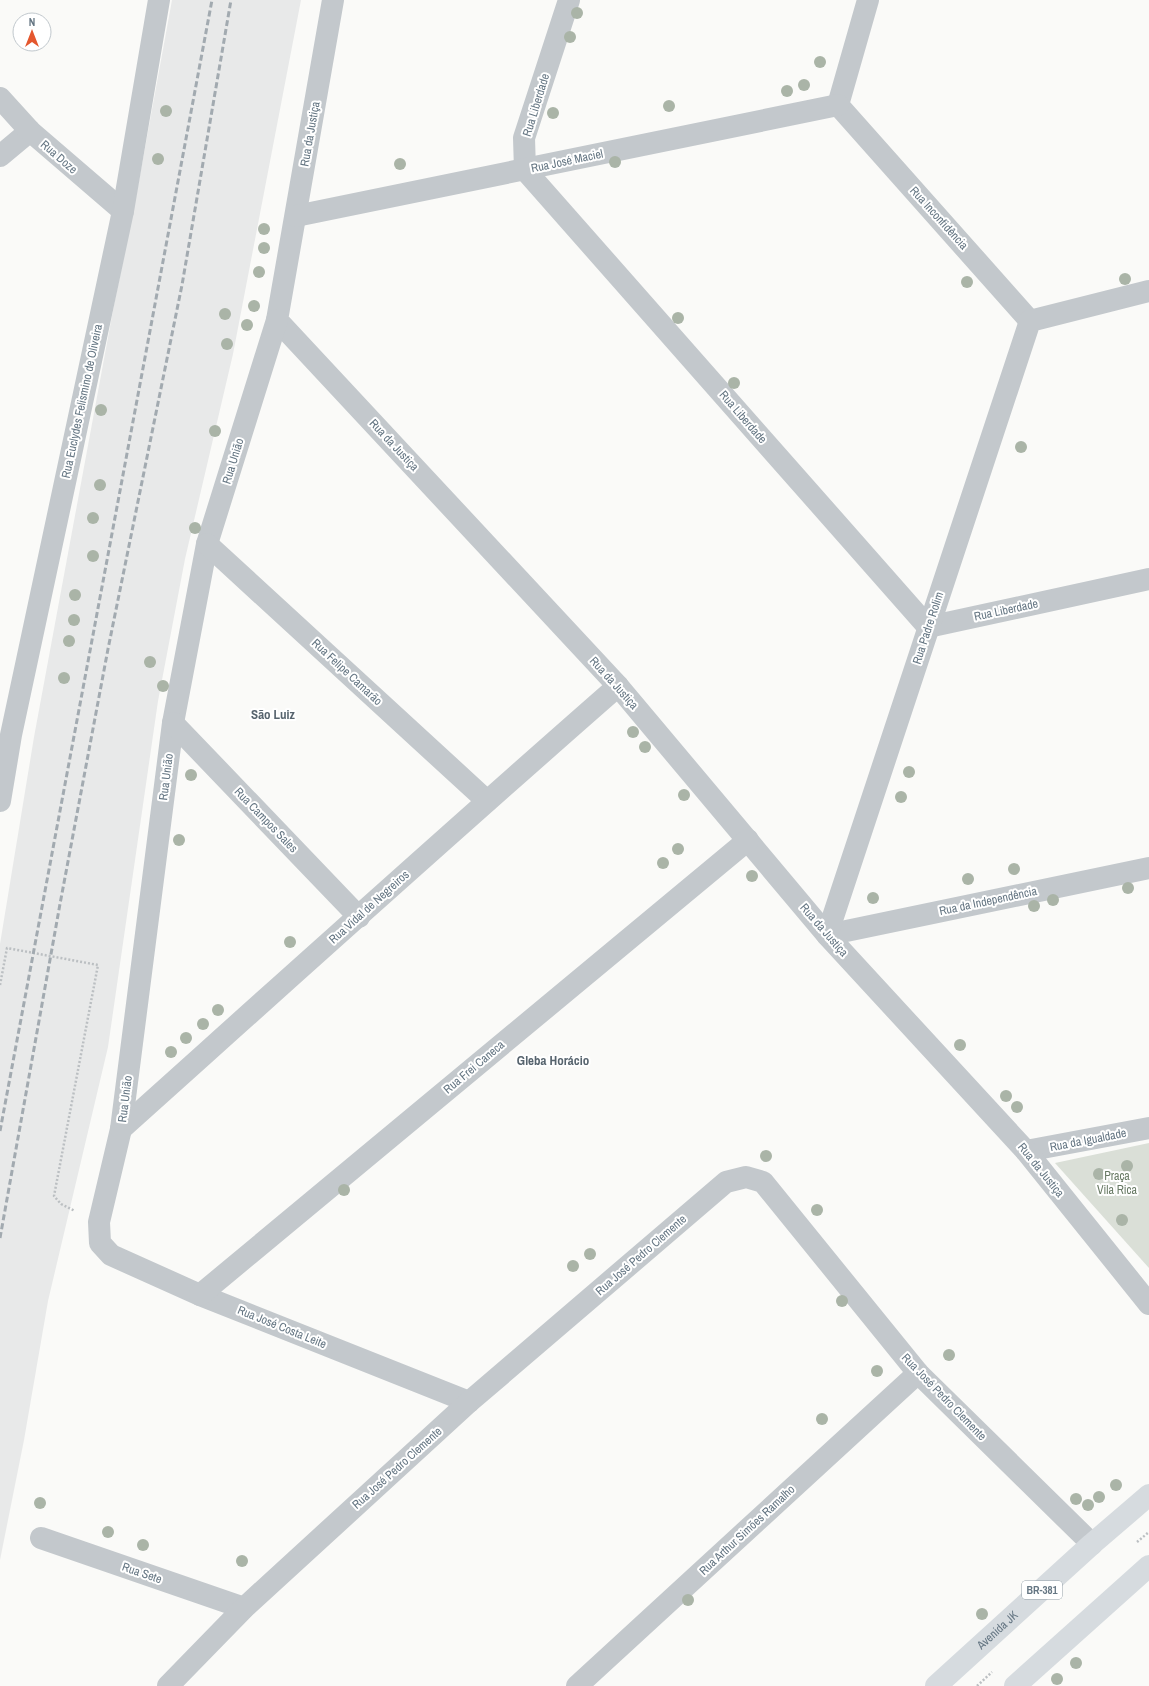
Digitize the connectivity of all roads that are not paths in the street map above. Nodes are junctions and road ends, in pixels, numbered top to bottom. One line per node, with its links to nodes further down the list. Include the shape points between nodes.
1 (159, 0): 10 (street, Rua Euclydes Felismino de Oliveira)
2 (333, 0): 11 (street, Rua da Justiça)
3 (569, 0): 9 (street, Rua Liberdade, via 524,138)
4 (868, 0): 6 (street)
5 (0, 98): 7 (street, Rua Doze)
6 (838, 105): 9 (street, Rua José Maciel); 14 (street, Rua Inconfidência)
7 (30, 131): 8 (street); 10 (street, Rua Doze)
8 (0, 156)
9 (525, 170): 11 (street, Rua José Maciel); 17 (street, Rua Liberdade)
10 (123, 211): 20 (street, Rua Euclydes Felismino de Oliveira)
11 (296, 216): 13 (street, Rua da Justiça)
12 (1149, 290): 14 (street)
13 (277, 320): 15 (street, Rua União); 18 (street, Rua da Justiça)
14 (1030, 321): 17 (street, Rua Padre Rolim)
15 (207, 544): 19 (street, Rua União); 21 (street, Rua Felipe Camarão)
16 (1149, 579): 17 (street, Rua Liberdade)
17 (928, 627): 26 (street, Rua Padre Rolim)
18 (618, 686): 21 (street, Rua Vidal de Negreiros); 23 (street, Rua da Justiça)
19 (173, 723): 25 (street, Rua Campos Sales); 28 (street, Rua União)
20 (5, 729): 22 (street, Rua Euclydes Felismino de Oliveira)
21 (487, 800): 25 (street, Rua Vidal de Negreiros)
22 (0, 801)
23 (748, 840): 26 (street, Rua da Justiça); 31 (street, Rua Frei Caneca)
24 (1149, 868): 26 (street, Rua da Independência)
25 (359, 917): 28 (street, Rua Vidal de Negreiros)
26 (827, 935): 29 (street, Rua da Justiça)
27 (1149, 1128): 29 (street, Rua da Igualdade)
28 (121, 1129): 30 (street, Rua União, via 99,1222)
29 (1026, 1151): 32 (street, Rua da Justiça)
30 (100, 1244): 31 (street, Rua José Costa Leite, via 111,1255)
31 (200, 1295): 34 (street, Rua José Costa Leite)
32 (1147, 1299)
33 (918, 1373): 34 (street, Rua José Pedro Clemente, via 763,1182 746,1177 726,1182); 37 (street, Rua José Pedro Clemente); 41 (street, Rua Arthur Simões Ramalho)
34 (470, 1402): 39 (street, Rua José Pedro Clemente)
35 (1149, 1495): 37 (main road, Avenida JK / BR-381)
36 (41, 1538): 39 (street, Rua Sete)
37 (1092, 1544): 42 (main road, Avenida JK / BR-381)
38 (1149, 1566): 43 (main road)
39 (244, 1608): 40 (street, Rua José Pedro Clemente)
40 (168, 1686)
41 (577, 1686)
42 (936, 1686)
43 (1015, 1686)

